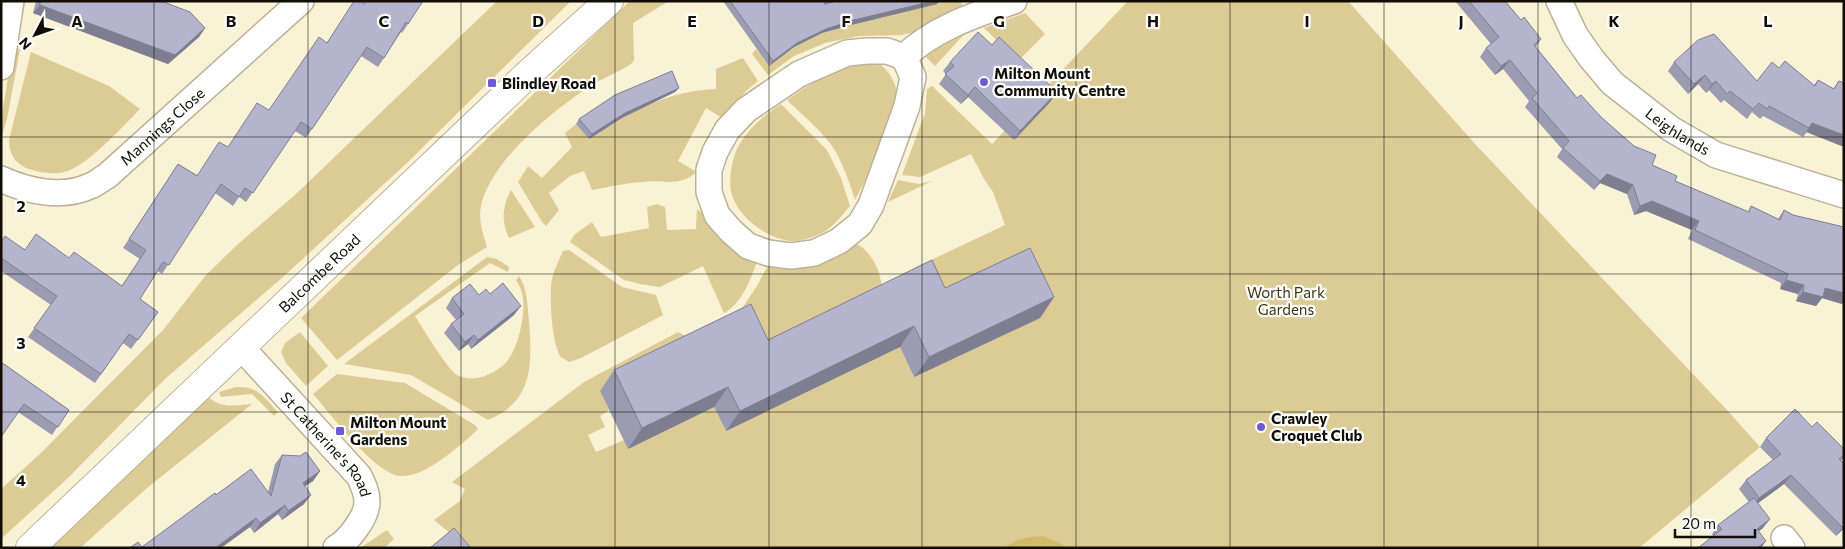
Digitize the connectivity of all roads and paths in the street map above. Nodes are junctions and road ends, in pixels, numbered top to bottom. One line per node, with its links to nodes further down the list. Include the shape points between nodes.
1 (11, 1): 7 (street)
2 (301, 1): 8 (street, Mannings Close, via 90,187 50,192 32,190)
3 (609, 1): 10 (main road, Balcombe Road)
4 (1014, 1): 6 (street, via 931,36)
5 (1559, 1): 9 (street, Leighlands, via 1575,35 1612,83 1671,128 1716,154)
6 (904, 57): 6 (street, via 913,77 908,106 871,205 860,224 839,241 814,253 791,256 748,246 731,231 717,215 709,192 709,170 727,130 746,110 799,74 847,53 887,51)
7 (1, 67)
8 (1, 179)
9 (1844, 195)
10 (241, 346): 11 (main road, Balcombe Road); 12 (street, St Catherine's Road, via 359,476 366,490 368,504 359,525)
11 (30, 548)
12 (336, 548)

